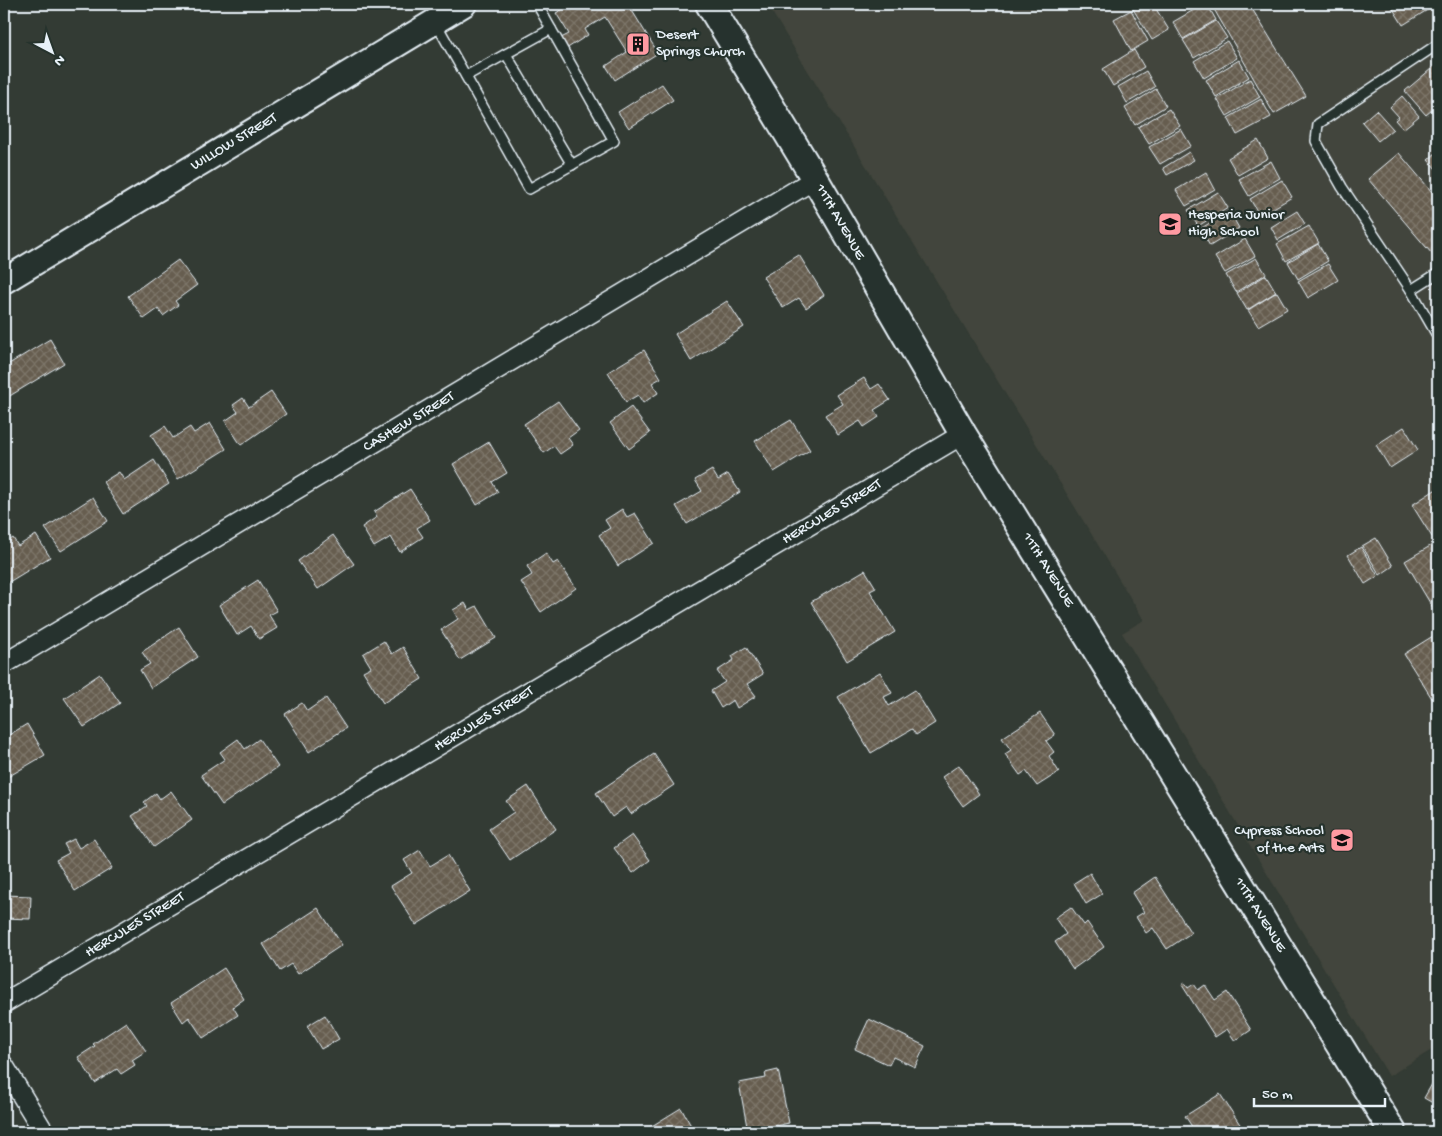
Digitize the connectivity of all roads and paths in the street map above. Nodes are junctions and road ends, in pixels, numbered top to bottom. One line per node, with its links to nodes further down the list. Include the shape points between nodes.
1 (464, 4): 4 (street, WILLOW STREET)
2 (537, 4): 5 (lane)
3 (709, 4): 10 (main road, 11TH AVENUE)
4 (435, 21): 8 (lane); 12 (street, WILLOW STREET)
5 (551, 29): 7 (lane); 9 (lane, via 614,141)
6 (1438, 44): 13 (lane, via 1318,124 1316,141 1342,187)
7 (506, 54): 8 (lane); 9 (lane)
8 (466, 76): 9 (lane, via 529,189)
9 (572, 165)
10 (815, 179): 15 (main road, 11TH AVENUE); 16 (street, CASHEW STREET)
11 (1438, 274): 13 (lane)
12 (4, 281)
13 (1410, 290): 14 (lane)
14 (1438, 337)
15 (963, 434): 17 (street, HERCULES STREET); 20 (main road, 11TH AVENUE)
16 (4, 664)
17 (4, 1003)
18 (4, 1066): 19 (street)
19 (44, 1132)
20 (1393, 1132)

